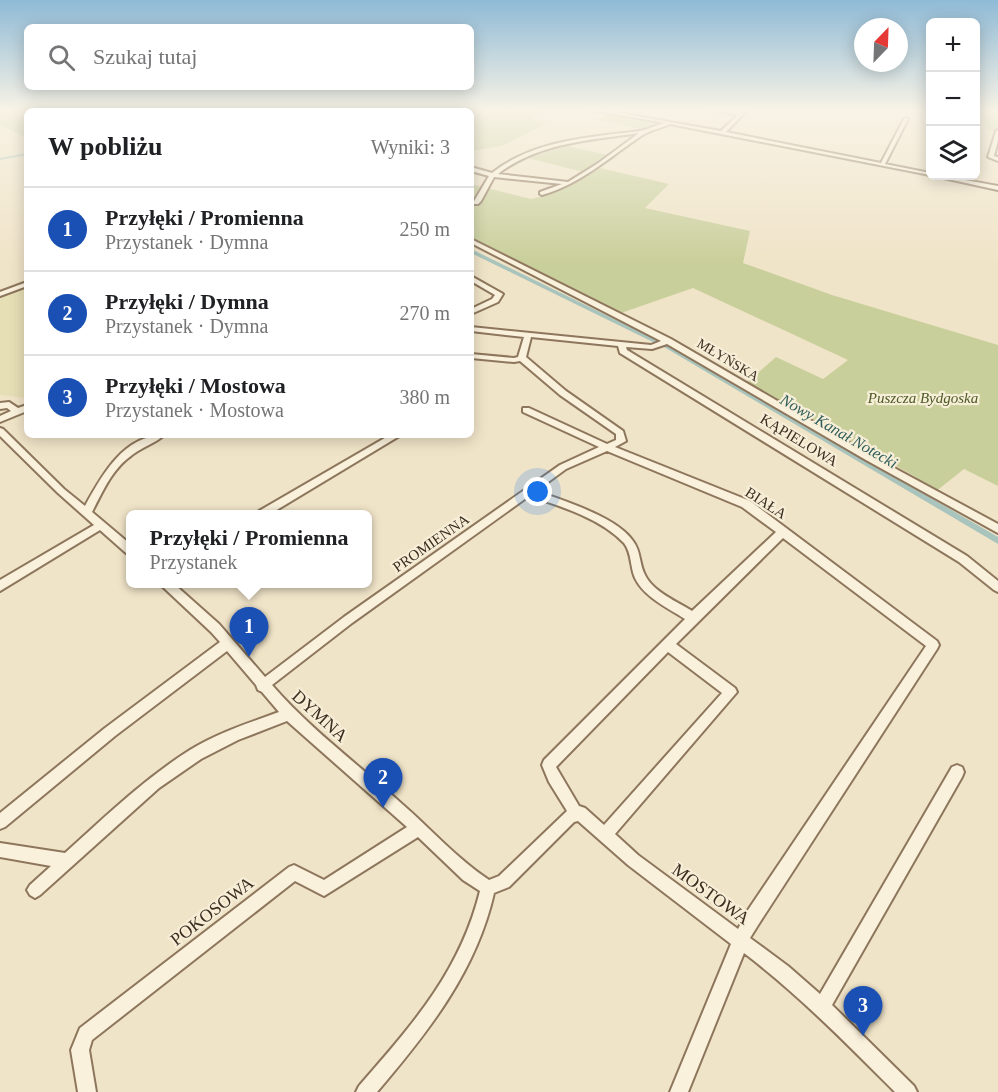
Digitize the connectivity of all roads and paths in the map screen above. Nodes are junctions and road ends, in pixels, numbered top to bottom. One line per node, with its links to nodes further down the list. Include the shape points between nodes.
1 (515, 160): 8 (street)
2 (605, 160): 10 (street)
3 (857, 160): 5 (street)
4 (885, 160): 5 (street)
5 (882, 165): 7 (street)
6 (474, 170): 8 (street)
7 (926, 173)
8 (493, 175): 10 (street); 13 (street)
9 (957, 180): 11 (street)
10 (567, 183): 12 (street)
11 (998, 188)
12 (542, 193)
13 (476, 203)
14 (474, 243): 21 (street, MŁYŃSKA)
15 (474, 280): 18 (street, via 499,294)
16 (24, 285): 17 (street)
17 (0, 294)
18 (474, 310)
19 (474, 329): 20 (street)
20 (528, 336): 22 (street); 24 (street)
21 (668, 341): 22 (street, via 652,347); 38 (street, MŁYŃSKA)
22 (622, 345): 42 (street, KĄPIELOWA, via 623,351 963,559)
23 (474, 356): 24 (street)
24 (522, 358): 33 (street, PROMIENNA, via 580,406 616,429 622,437 617,444)
25 (0, 406): 28 (street, via 12,406)
26 (24, 409): 28 (street)
27 (526, 410): 33 (street, BIAŁA)
28 (17, 412): 29 (street)
29 (0, 419)
30 (0, 431): 36 (street)
31 (154, 438): 36 (street, via 129,450 112,465)
32 (392, 438): 35 (street)
33 (606, 447): 34 (street, PROMIENNA, via 562,467); 39 (street, BIAŁA, via 746,504)
34 (529, 493): 44 (street, via 563,503 627,540 636,554 643,582); 47 (street, PROMIENNA, via 348,620)
35 (270, 510)
36 (87, 513): 37 (street)
37 (102, 525): 40 (street); 41 (street)
38 (998, 529)
39 (783, 532): 44 (street); 58 (street, BIAŁA, via 933,645)
40 (126, 546)
41 (0, 586)
42 (998, 587)
43 (171, 588): 45 (street, DYMNA)
44 (693, 618): 46 (street)
45 (228, 643): 47 (street, DYMNA); 51 (street)
46 (668, 645): 50 (street, via 549,765); 53 (street, via 731,692)
47 (262, 686): 48 (street, DYMNA)
48 (289, 714): 52 (street, DYMNA); 55 (street, via 196,754 154,783)
49 (957, 772): 59 (street)
50 (574, 813): 53 (street, MOSTOWA, via 586,816); 56 (street, via 504,882)
51 (0, 822)
52 (418, 829): 56 (street, DYMNA); 60 (street, POKOSOWA, via 324,888 294,872 136,994 86,1034 80,1050)
53 (605, 834): 58 (street, MOSTOWA, via 656,878)
54 (0, 850): 55 (street)
55 (69, 861): 57 (street)
56 (488, 888): 61 (street, via 480,924 453,977 401,1050)
57 (35, 890)
58 (741, 940): 59 (street, MOSTOWA); 62 (street)
59 (822, 1007): 63 (street, MOSTOWA)
60 (87, 1092)
61 (365, 1092)
62 (679, 1092)
63 (908, 1092)

